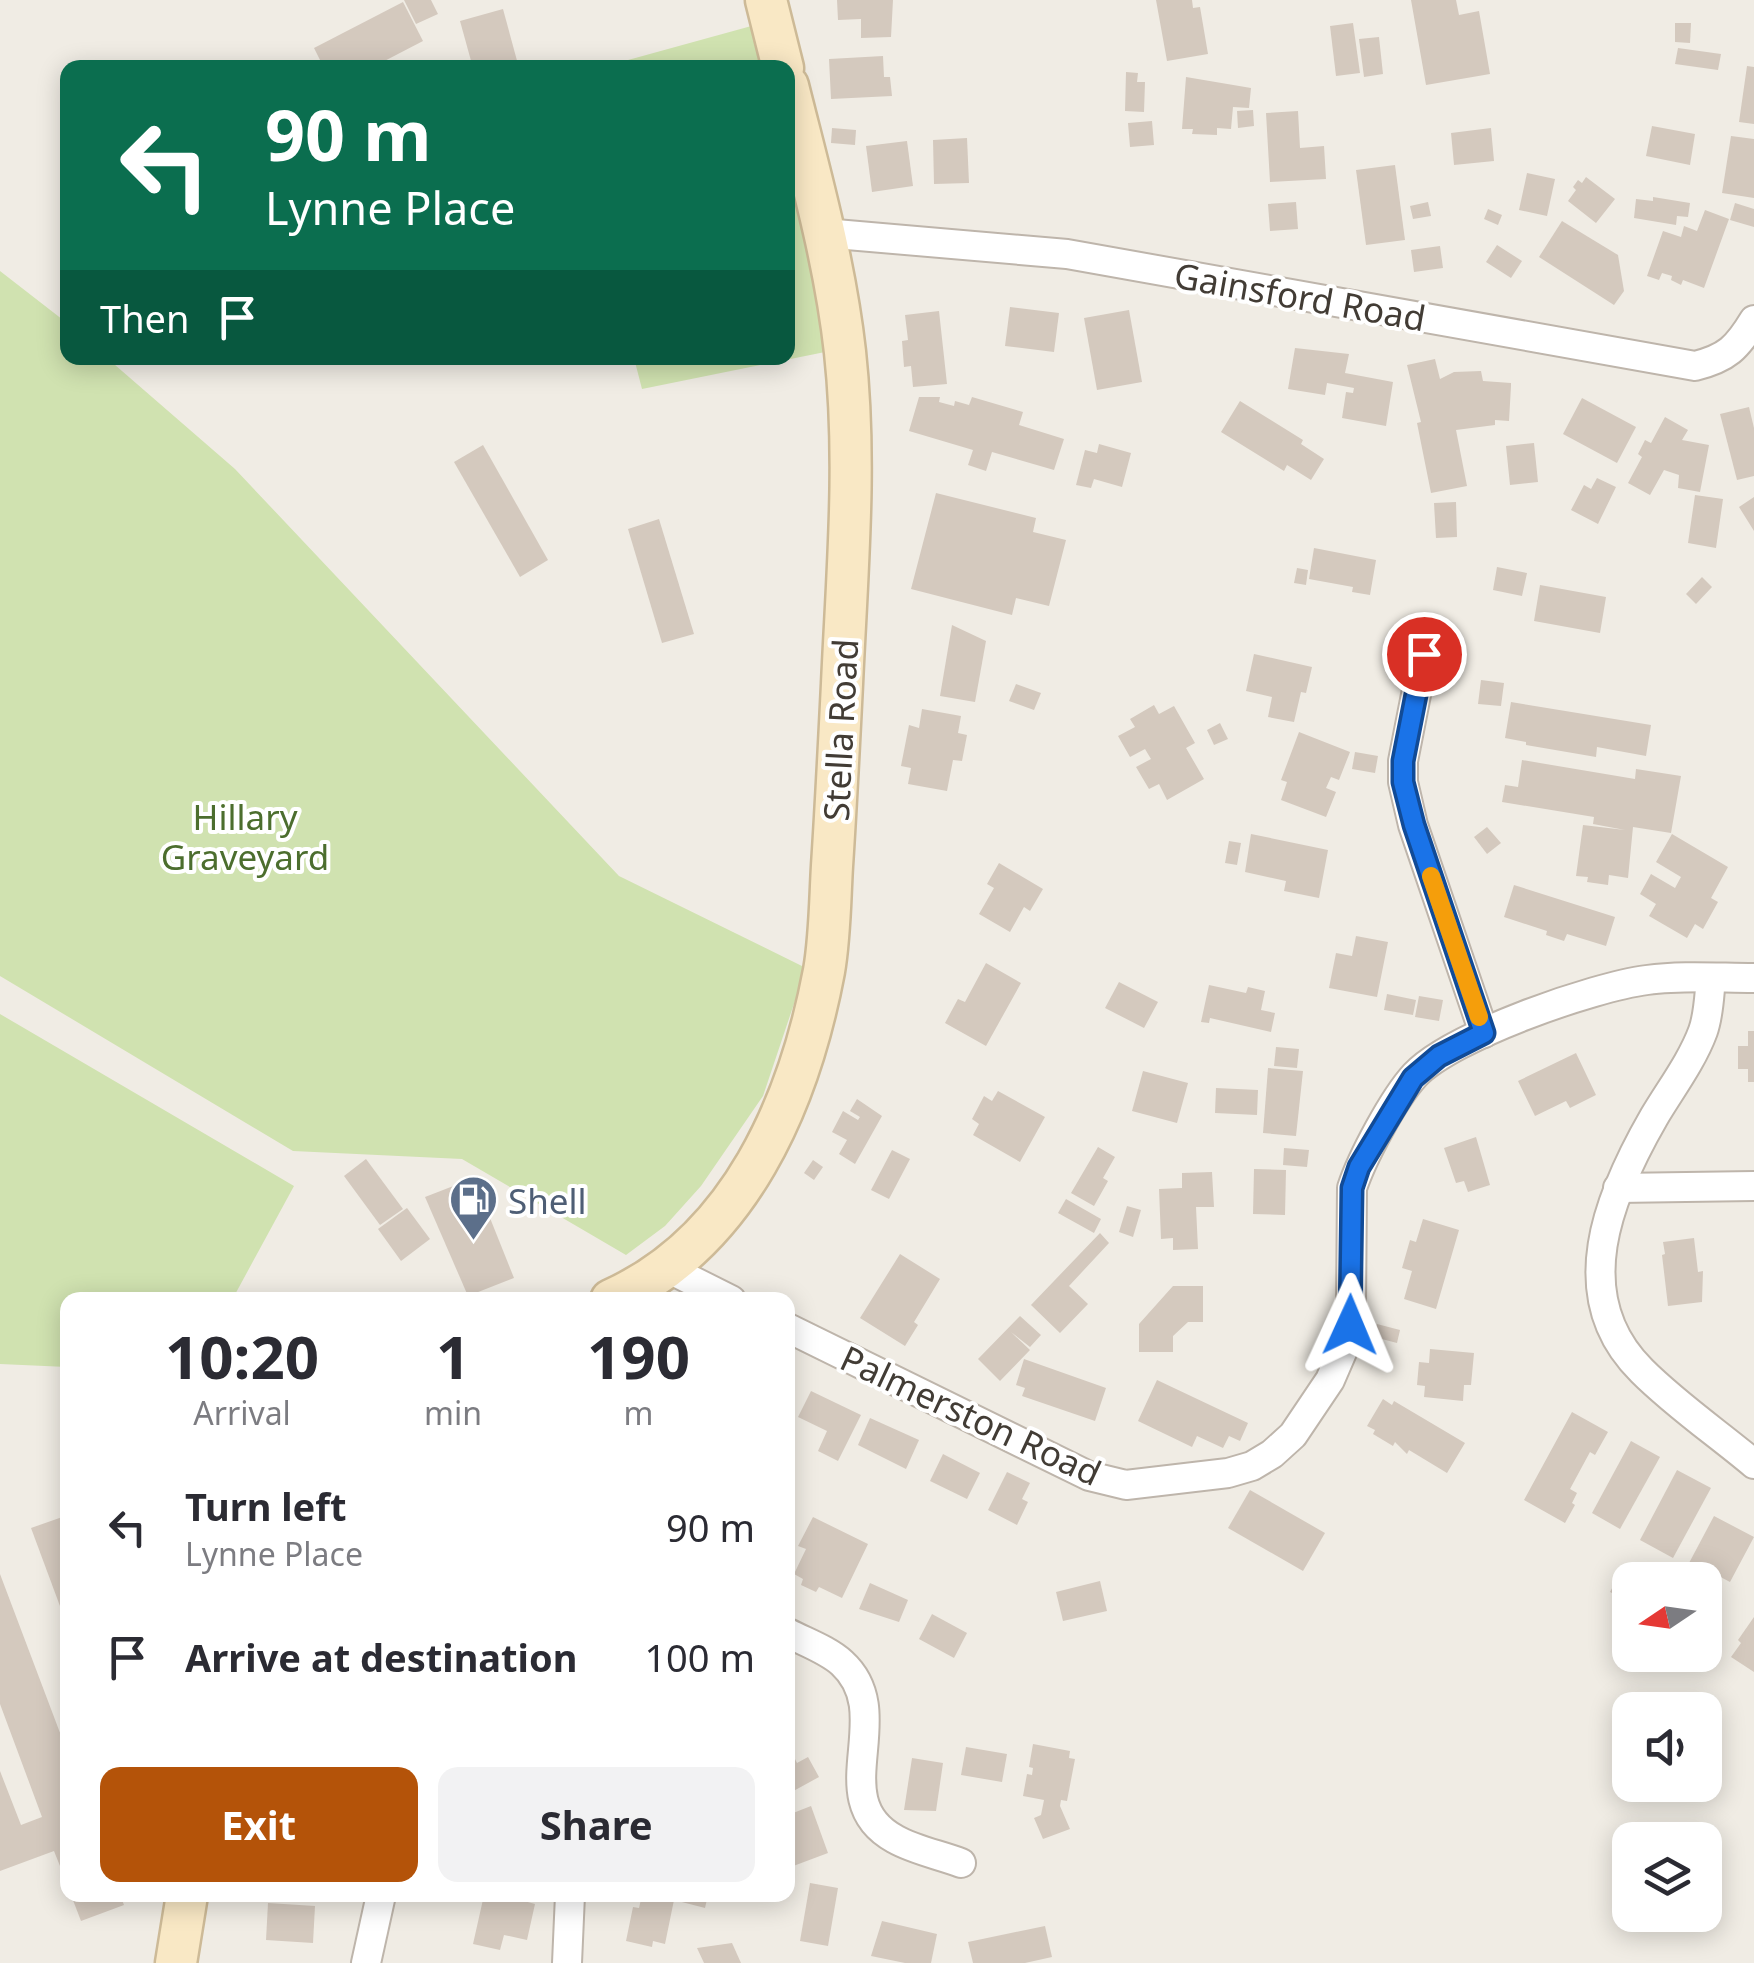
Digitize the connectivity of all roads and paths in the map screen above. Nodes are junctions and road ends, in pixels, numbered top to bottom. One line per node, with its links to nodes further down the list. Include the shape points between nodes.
1 (766, 0): 2 (main road)
2 (781, 60)
3 (795, 115): 4 (main road, Stella Road)
4 (824, 234): 5 (street, Gainsford Road, via 1067,254 1684,365 1719,360); 12 (main road, Stella Road, via 845,350 852,456 824,969 778,1124 737,1198)
5 (1754, 320)
6 (1424, 654): 9 (street, via 1403,782)
7 (1711, 978): 8 (street, Palmerston Road); 9 (street, Palmerston Road, via 1651,979 1592,991); 11 (street, via 1702,1035)
8 (1754, 978)
9 (1484, 1033): 15 (street, Palmerston Road, via 1413,1078 1359,1167 1352,1188 1350,1325 1340,1361 1293,1435 1252,1466 1126,1485 1089,1476)
10 (1754, 1186): 11 (street)
11 (1618, 1188): 16 (street, via 1600,1253 1612,1325 1640,1370)
12 (667, 1268): 13 (main road, Stella Road); 14 (street)
13 (625, 1292)
14 (715, 1292)
15 (795, 1331)
16 (1754, 1464)
17 (795, 1637): 18 (street, via 840,1660 861,1692 867,1729 859,1789 876,1823 894,1839)
18 (961, 1862)
19 (186, 1902): 22 (main road)
20 (379, 1902): 23 (street)
21 (570, 1902): 24 (street)
22 (176, 1963)
23 (366, 1963)
24 (566, 1963)

